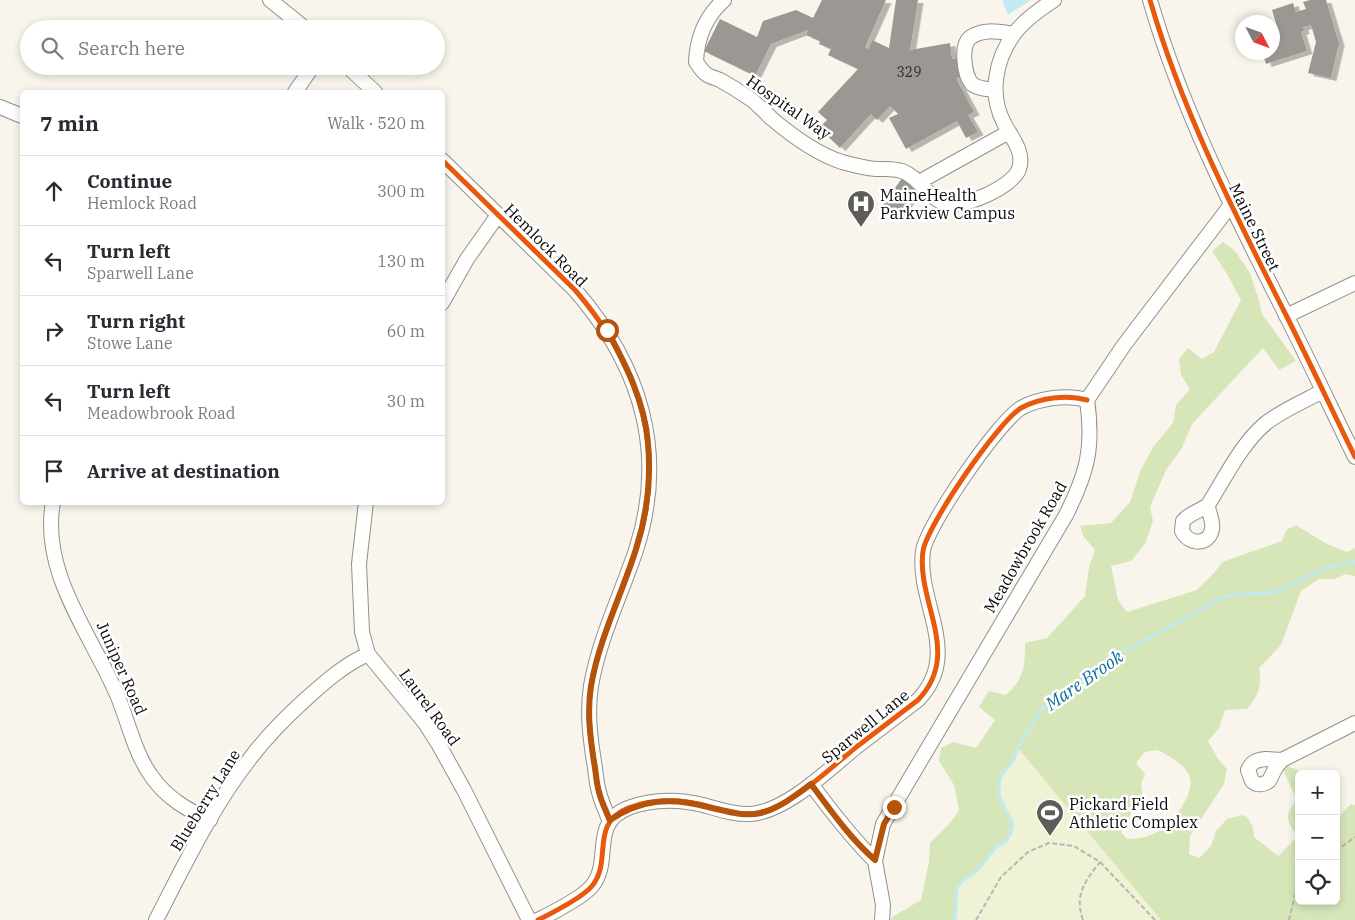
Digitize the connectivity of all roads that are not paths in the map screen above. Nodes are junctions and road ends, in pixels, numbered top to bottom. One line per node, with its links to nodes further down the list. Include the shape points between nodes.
1 (270, 0): 5 (street)
2 (724, 0): 16 (street, Hospital Way, via 713,12 699,39 696,62 706,74 738,91 794,135 829,156 866,168 901,171)
3 (1054, 0): 6 (street, Hospital Way)
4 (1150, 0): 17 (street, Maine Street, via 1177,81)
5 (295, 20)
6 (1014, 34): 11 (street, Hospital Way, via 997,69); 11 (street, via 986,31 966,42 964,48 973,85)
7 (307, 75): 9 (street)
8 (357, 75): 10 (street)
9 (296, 90)
10 (373, 90)
11 (995, 90): 14 (street, Hospital Way, via 999,112)
12 (0, 107): 13 (street)
13 (20, 115)
14 (1009, 132): 16 (street); 16 (street, Hospital Way, via 1017,146 1019,169 1013,178 996,190 956,205 944,203)
15 (445, 163): 18 (street, Hemlock Road)
16 (919, 182)
17 (1230, 206): 21 (street, Maine Street); 23 (street, via 1124,345)
18 (498, 215): 20 (street); 33 (street, Hemlock Road, via 575,290 607,330 638,396 645,420 649,464 646,508 636,548 596,666 589,709 589,732 599,792)
19 (1355, 283): 21 (street)
20 (445, 298)
21 (1286, 316): 22 (street, Maine Street)
22 (1323, 392): 24 (street, Maine Street); 25 (street, via 1279,414 1256,433)
23 (1087, 400): 31 (street, Sparwell Lane, via 1062,397 1022,408 1001,427 966,474 929,532 923,550 922,571 938,641 938,663 931,683 918,700); 34 (street, Meadowbrook Road, via 1090,450 1079,490 884,824)
24 (1355, 457)
25 (1208, 504)
26 (52, 505): 32 (street, Juniper Road, via 51,539 56,562 74,609 112,683 145,766 168,796)
27 (366, 505): 28 (street, Laurel Road, via 359,564 362,632)
28 (368, 654): 32 (street, Blueberry Lane, via 344,666 277,726 229,788); 36 (street, Laurel Road, via 439,745)
29 (1355, 723): 30 (street)
30 (1282, 760)
31 (811, 784): 33 (street, Sparwell Lane, via 761,813 737,814 701,805 657,801 627,809); 34 (street, via 842,826)
32 (210, 820): 35 (street, Blueberry Lane)
33 (610, 820): 37 (street, via 604,834 602,864 594,885)
34 (875, 860): 38 (street, Meadowbrook Road, via 883,905)
35 (156, 920)
36 (529, 920)
37 (538, 920)
38 (882, 920)

